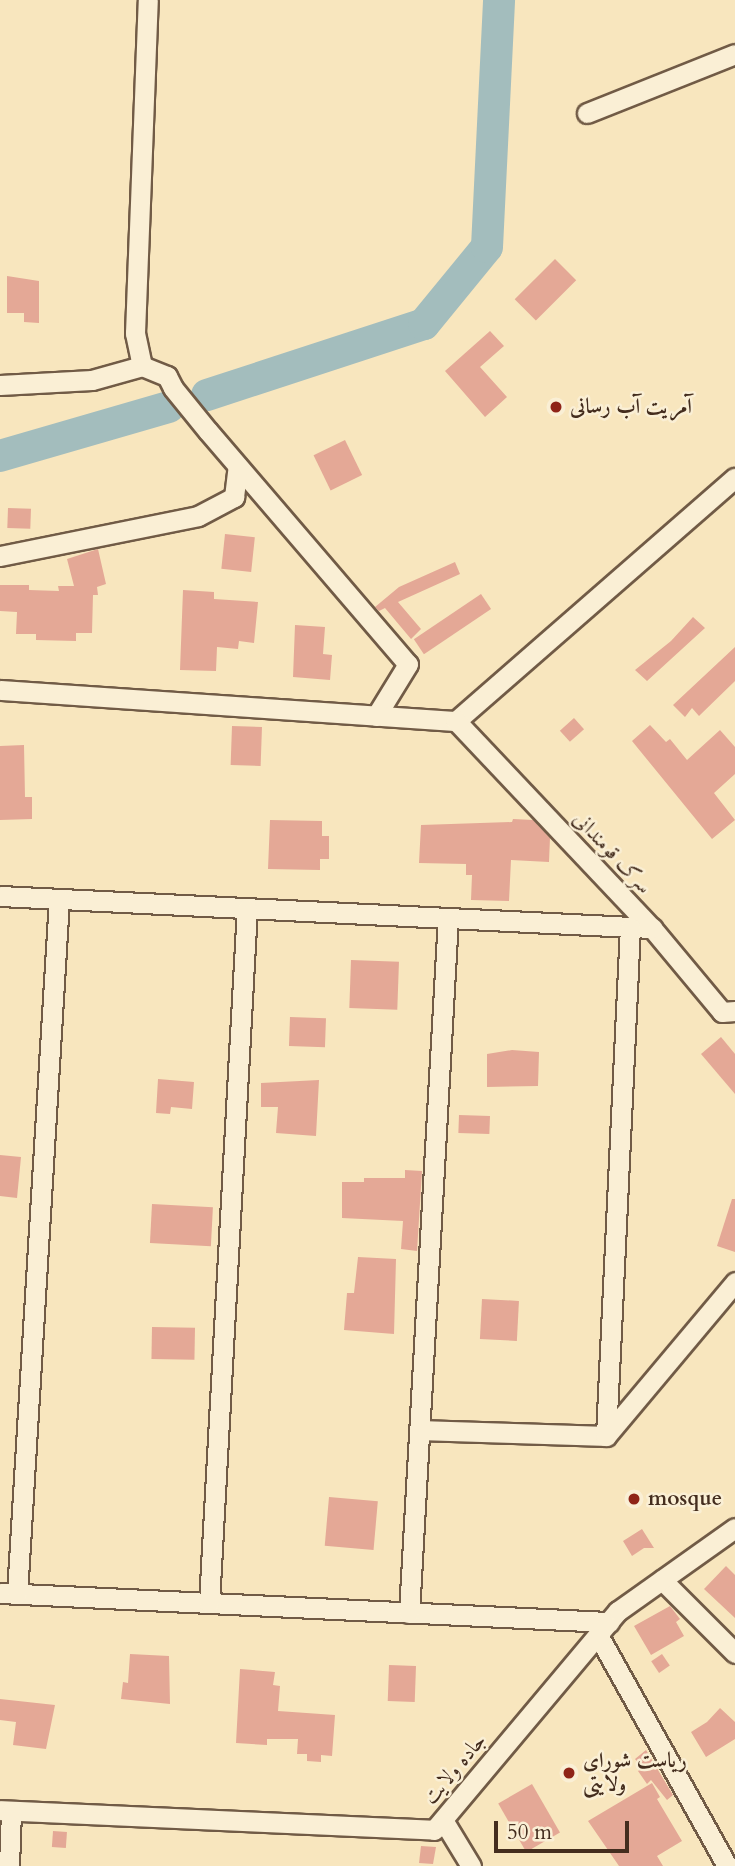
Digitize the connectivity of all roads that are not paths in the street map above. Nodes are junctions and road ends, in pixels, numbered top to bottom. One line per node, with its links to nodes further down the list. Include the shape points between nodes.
1 (148, 0): 4 (street, via 135,333)
2 (735, 54): 3 (street)
3 (587, 113)
4 (142, 366): 5 (street, via 92,380); 6 (street, via 167,376)
5 (0, 385)
6 (238, 466): 8 (street, via 234,497 198,516); 10 (street, via 408,664)
7 (735, 478): 11 (street)
8 (0, 556)
9 (0, 690): 10 (street)
10 (376, 716): 11 (street)
11 (456, 722): 17 (street, سرک قومندانی)
12 (0, 896): 13 (street)
13 (59, 899): 14 (street); 24 (street)
14 (247, 909): 15 (street); 25 (street)
15 (448, 918): 16 (street); 20 (street)
16 (630, 928): 17 (street); 21 (street)
17 (652, 928): 18 (street, سرک قومندانی, via 722,1012)
18 (735, 1011)
19 (735, 1282): 21 (street)
20 (420, 1430): 21 (street); 26 (street)
21 (606, 1436)
22 (735, 1528): 23 (street, جاده ولایت)
23 (662, 1580): 27 (street, جاده ولایت, via 618,1611); 28 (street)
24 (8, 1593): 25 (street)
25 (209, 1603): 26 (street)
26 (409, 1613): 27 (street)
27 (603, 1629): 30 (street, جاده ولایت); 33 (street)
28 (735, 1653)
29 (5, 1811): 30 (street, جاده ولایت, via 434,1830); 31 (street)
30 (443, 1820): 32 (street)
31 (9, 1866)
32 (471, 1866)
33 (727, 1866)

